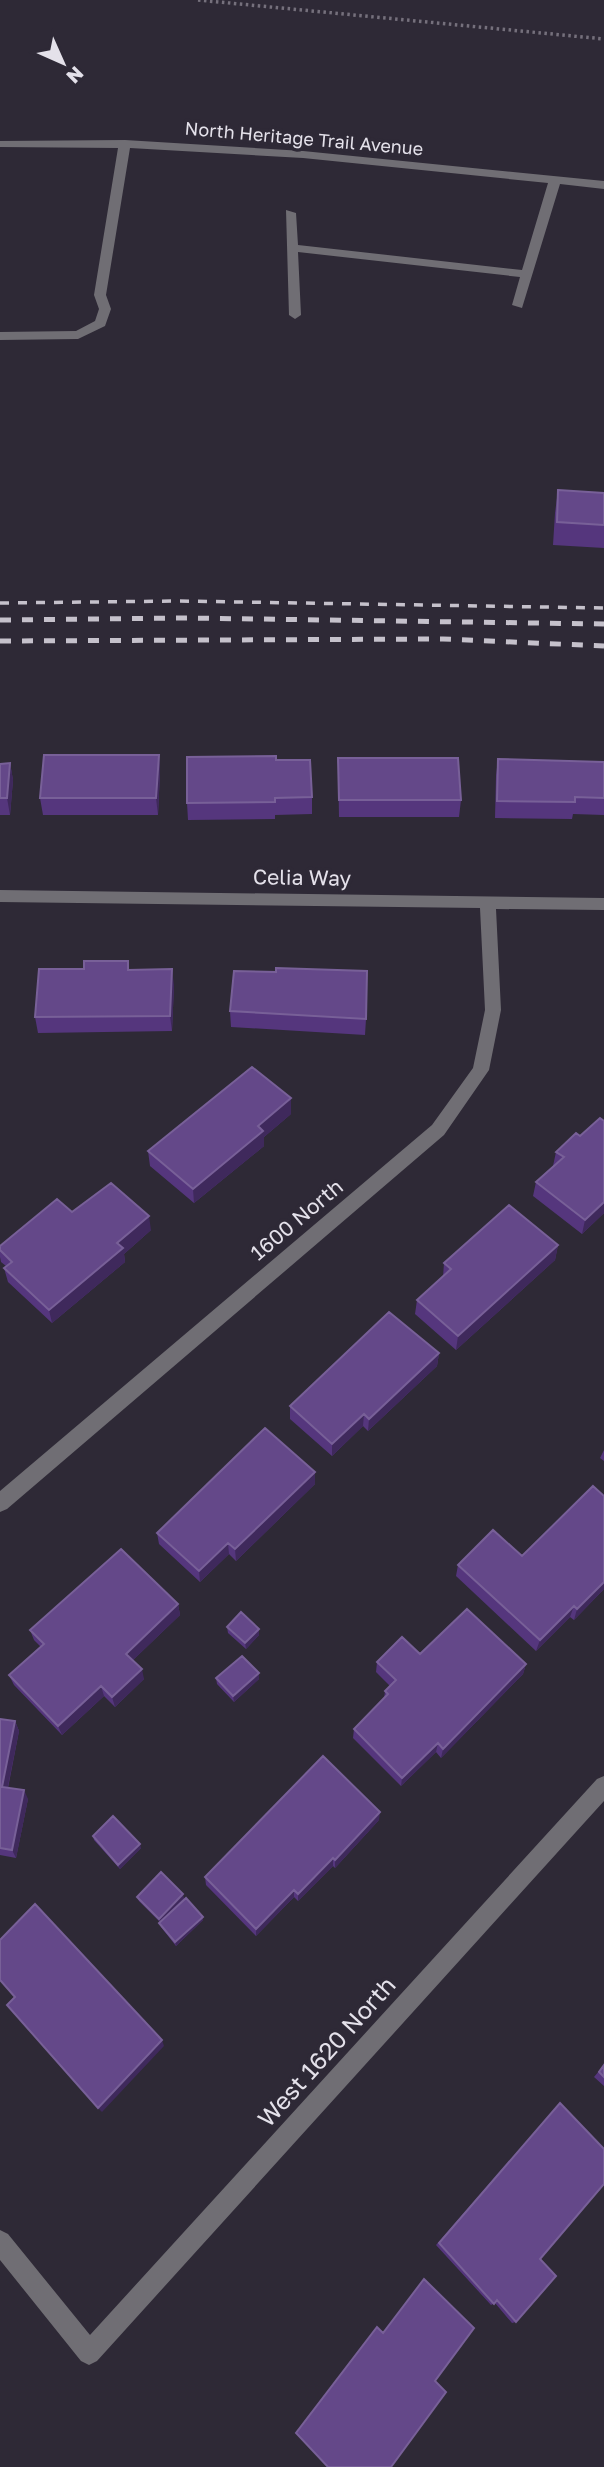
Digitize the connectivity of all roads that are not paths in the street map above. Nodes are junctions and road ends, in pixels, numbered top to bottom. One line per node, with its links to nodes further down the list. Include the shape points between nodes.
1 (0, 144): 2 (street, North Heritage Trail Avenue)
2 (125, 144): 3 (street, North Heritage Trail Avenue, via 236,148); 10 (street, via 100,295 105,309 101,323 78,335)
3 (555, 180): 4 (street, North Heritage Trail Avenue); 7 (street)
4 (604, 185)
5 (290, 213): 6 (street)
6 (293, 248): 7 (street); 9 (street)
7 (526, 274): 8 (street)
8 (518, 305)
9 (295, 315)
10 (0, 335)
11 (0, 896): 12 (street, Celia Way)
12 (488, 902): 13 (street, Celia Way); 14 (street, 1600 North, via 493,1010 481,1070 438,1130)
13 (604, 904)
14 (0, 1503)
15 (604, 1786): 16 (street, West 1620 North, via 89,2353)
16 (0, 2242)

